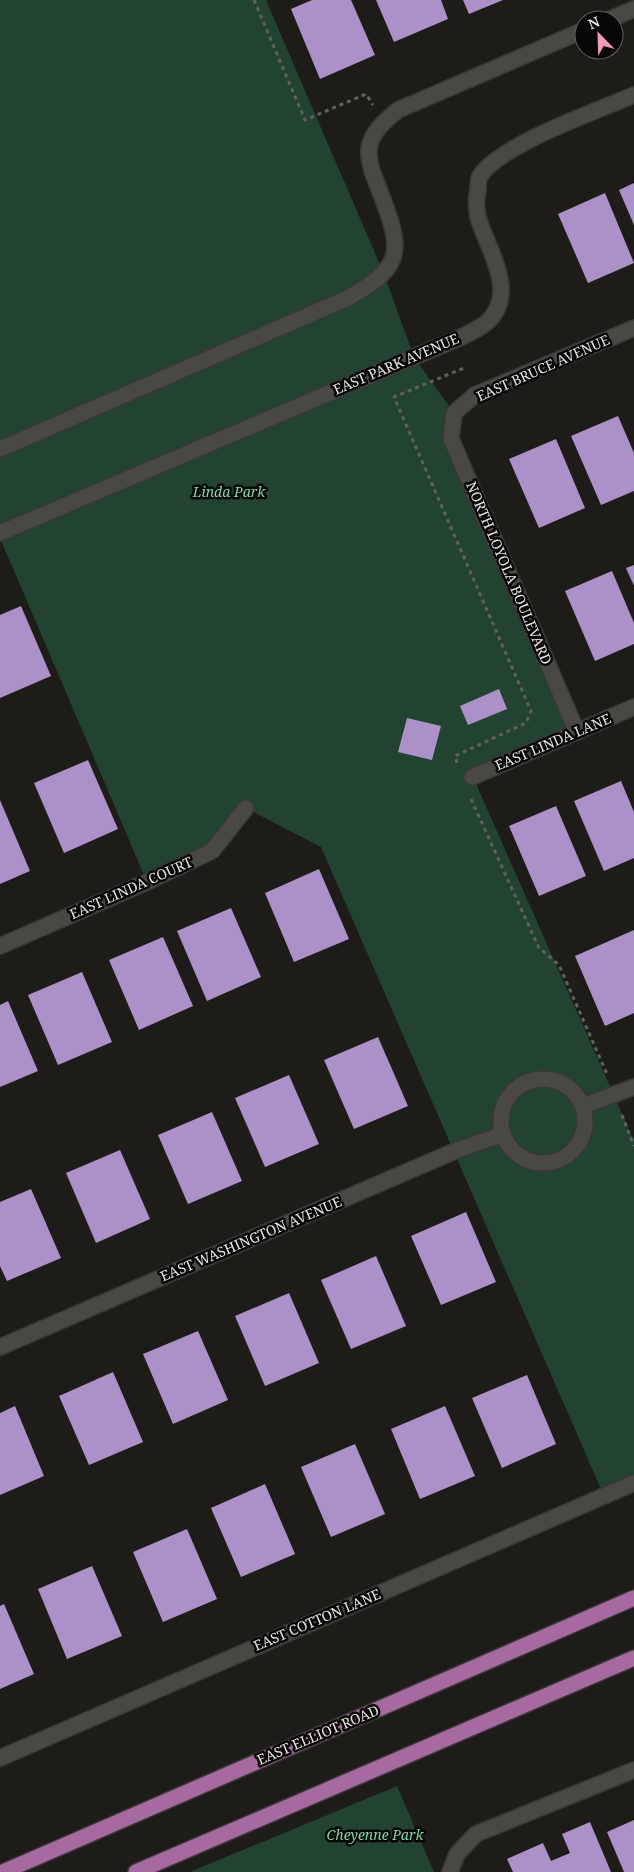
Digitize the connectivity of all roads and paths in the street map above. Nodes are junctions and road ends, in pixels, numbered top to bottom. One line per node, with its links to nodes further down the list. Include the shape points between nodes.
1 (254, 0): 4 (path, via 305,120 366,94)
2 (574, 34): 4 (street, via 398,110)
3 (634, 95): 6 (street, EAST PARK AVENUE, via 523,143 494,162 479,177 478,216 499,272 501,292 497,309 486,323)
4 (384, 122): 9 (street, via 369,147 371,170 390,219 396,246 384,274 370,286)
5 (634, 328): 7 (street, EAST BRUCE AVENUE)
6 (452, 340): 7 (path); 10 (street, EAST PARK AVENUE)
7 (475, 395): 8 (street, EAST BRUCE AVENUE)
8 (454, 413): 12 (street, NORTH LOYOLA BOULEVARD, via 451,439)
9 (0, 449)
10 (0, 533)
11 (634, 707): 12 (street, EAST LINDA LANE)
12 (577, 732): 13 (street, EAST LINDA LANE)
13 (472, 777)
14 (246, 808): 15 (street, EAST LINDA COURT, via 212,850)
15 (0, 946)
16 (634, 1087): 17 (street)
17 (583, 1106): 18 (street, via 569,1087 556,1080 540,1078 524,1083 505,1102 501,1120); 18 (street, via 585,1121 580,1139 569,1154 556,1161 527,1160 515,1153)
18 (503, 1134): 19 (street, EAST WASHINGTON AVENUE, via 455,1151)
19 (0, 1348)
20 (634, 1483): 23 (street, EAST COTTON LANE)
21 (634, 1598): 25 (main road, EAST ELLIOT ROAD)
22 (634, 1658): 26 (main road)
23 (0, 1758)
24 (634, 1770): 27 (street, via 476,1834 458,1854)
25 (3, 1872)
26 (136, 1872)
27 (450, 1872)

